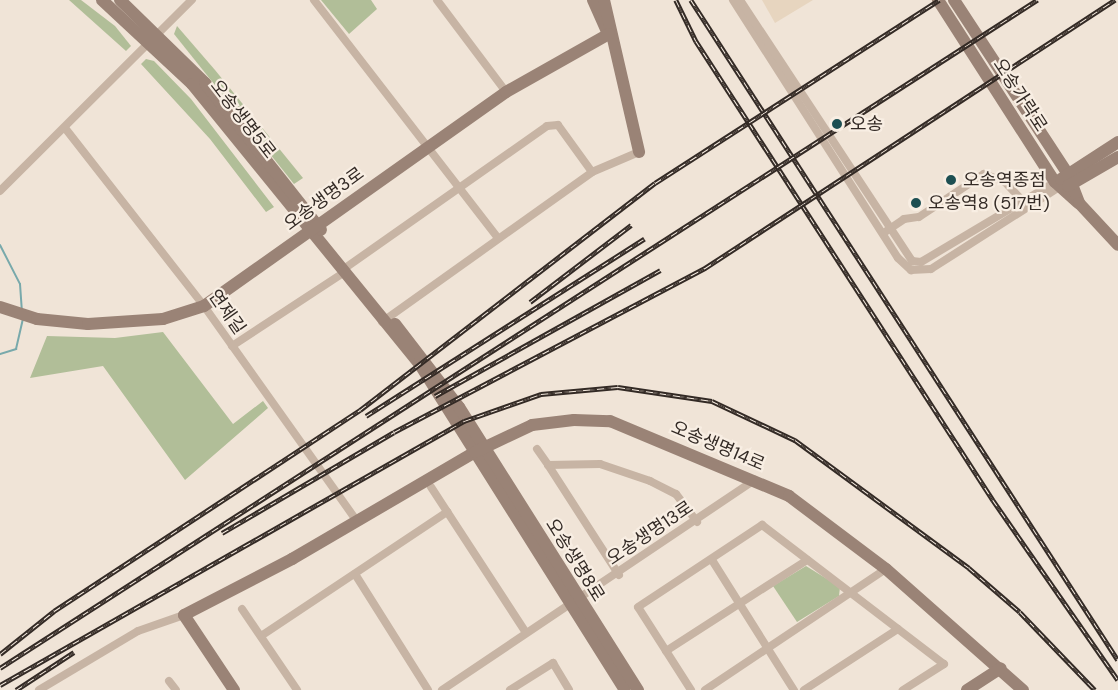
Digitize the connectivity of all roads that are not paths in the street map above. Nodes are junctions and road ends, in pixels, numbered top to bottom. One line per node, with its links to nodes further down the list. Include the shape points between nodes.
1 (102, 0): 13 (street, 오송생명5로)
2 (120, 0): 13 (street, 오송생명5로)
3 (192, 0): 13 (street)
4 (314, 0): 17 (street)
5 (437, 0): 14 (street)
6 (593, 0): 12 (street)
7 (604, 0): 12 (street)
8 (733, 0): 28 (street)
9 (740, 0): 28 (street)
10 (938, 0): 22 (street, 오송가락로)
11 (954, 0): 21 (street, 오송가락로)
12 (609, 34): 14 (street, 오송생명3로); 18 (street)
13 (156, 38): 15 (street); 27 (street, 오송생명5로)
14 (506, 92): 17 (street, 오송생명3로)
15 (65, 128): 24 (street); 32 (street, 연제길)
16 (1118, 142): 21 (street)
17 (427, 147): 23 (street); 27 (street, 오송생명3로)
18 (639, 152): 20 (street)
19 (1118, 157): 21 (street)
20 (592, 172): 23 (street, via 558,125 547,126); 29 (street)
21 (1071, 180): 22 (street); 26 (street, 오송가락로)
22 (1057, 184): 25 (street); 26 (street, 오송가락로); 28 (street, via 931,269 904,265)
23 (460, 188): 29 (street); 31 (street)
24 (0, 191)
25 (1022, 200): 28 (street, via 1005,182 984,174 919,217); 28 (street, via 921,262 907,258)
26 (1079, 203): 30 (street, 오송가락로)
27 (315, 228): 31 (street, 오송생명5로); 32 (street, 오송생명3로)
28 (885, 232)
29 (498, 238): 34 (street)
30 (1118, 245)
31 (346, 270): 34 (street, 오송생명5로); 35 (street)
32 (204, 306): 33 (street, 오송생명3로, via 138,322 37,319); 35 (street, 연제길)
33 (0, 307)
34 (385, 319): 36 (street, 오송생명8로)
35 (231, 346): 42 (street, 연제길)
36 (480, 449): 39 (street, 오송생명14로, via 532,425 610,421); 42 (street, 오송생명14로); 51 (street, 오송생명8로)
37 (537, 449): 38 (street)
38 (548, 465): 43 (street, via 600,464 650,481 676,494); 48 (street)
39 (755, 480): 43 (street, 오송생명13로); 46 (street, 오송생명14로, via 789,496)
40 (431, 487): 41 (street)
41 (447, 512): 47 (street); 55 (street)
42 (356, 520): 53 (street, 오송생명14로)
43 (697, 522): 48 (street, 오송생명13로)
44 (712, 560): 45 (street, via 762,525); 50 (street); 58 (street, via 638,607)
45 (807, 560): 49 (street); 50 (street)
46 (886, 569): 49 (street); 59 (street, 오송생명14로)
47 (355, 574): 56 (street); 65 (street)
48 (619, 575): 51 (street, 오송생명13로)
49 (854, 595): 54 (street); 57 (street)
50 (739, 603): 57 (street); 58 (street)
51 (575, 604): 55 (street, 오송생명13로); 69 (street, 오송생명8로); 70 (street, 오송생명8로)
52 (242, 609): 56 (street)
53 (184, 615): 61 (street, via 138,631); 63 (street)
54 (898, 629): 74 (street); 75 (street, via 944,664)
55 (526, 633): 66 (street, 오송생명13로)
56 (261, 636): 64 (street)
57 (769, 650): 72 (street); 73 (street)
58 (666, 651): 71 (street)
59 (1001, 668): 76 (street); 77 (street, 오송생명14로)
60 (169, 681): 62 (street)
61 (39, 690)
62 (176, 690)
63 (234, 690)
64 (297, 690)
65 (428, 690)
66 (442, 690)
67 (510, 690): 68 (street, via 553,663)
68 (569, 690)
69 (625, 690)
70 (638, 690)
71 (691, 690)
72 (705, 690)
73 (794, 690)
74 (804, 690)
75 (903, 690)
76 (967, 690)
77 (1023, 690)

